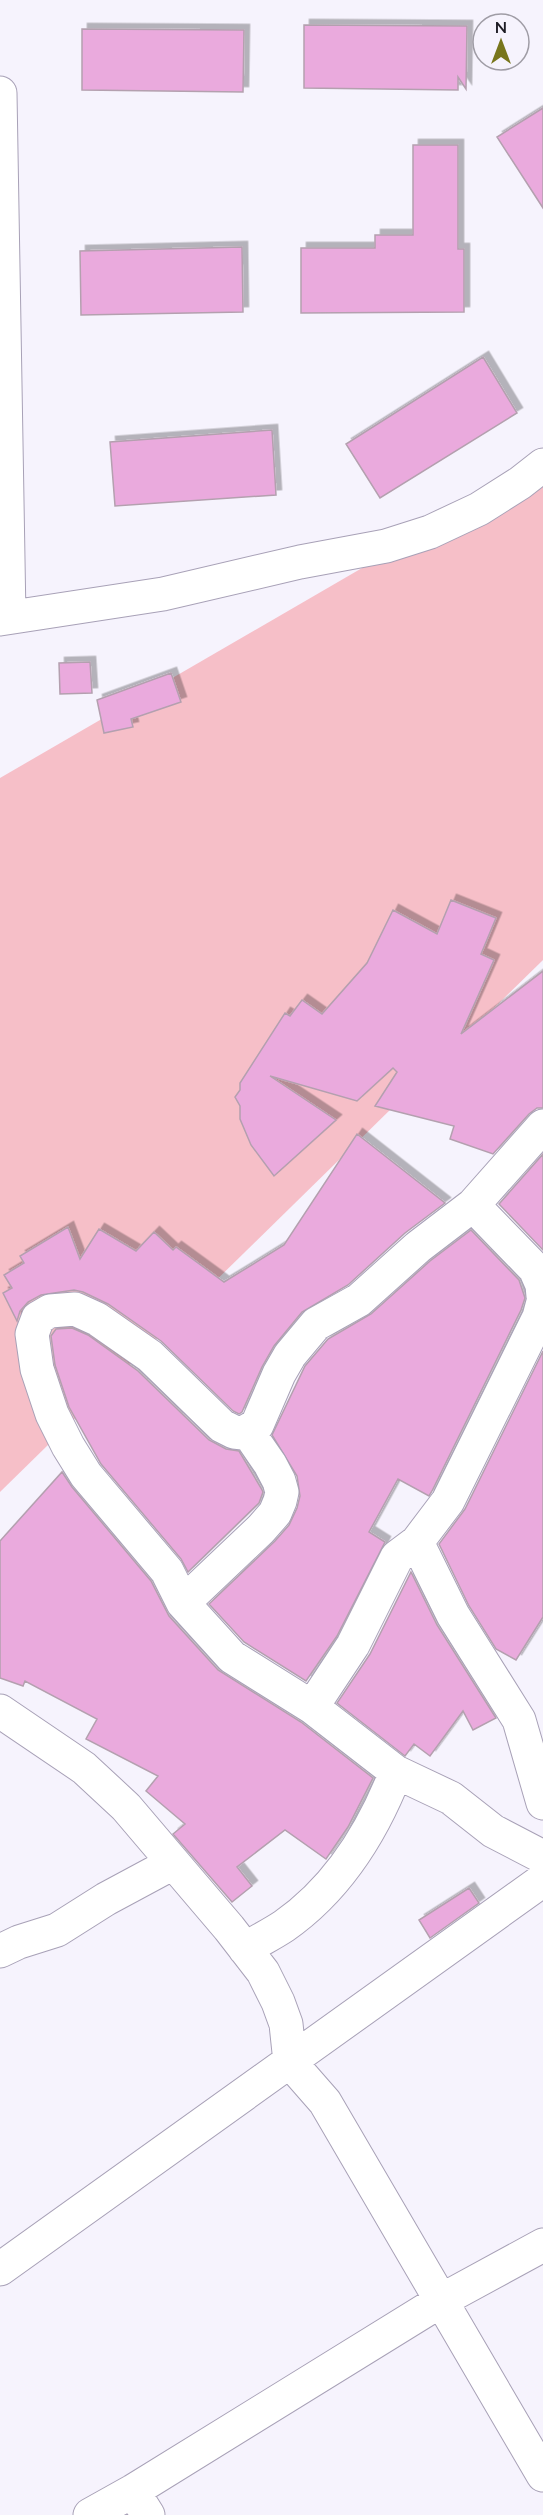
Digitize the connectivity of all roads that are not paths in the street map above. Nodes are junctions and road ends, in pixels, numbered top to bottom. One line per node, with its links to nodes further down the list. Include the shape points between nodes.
1 (0, 93): 2 (street)
2 (1, 199): 4 (street)
3 (543, 465): 4 (street, via 479,509 430,532 386,546 163,594)
4 (4, 618)
5 (543, 1126): 6 (street)
6 (473, 1205): 7 (street, via 535,1269); 9 (street, via 359,1300 316,1324 290,1355 257,1425)
7 (543, 1296)
8 (543, 1302): 10 (street, via 448,1501)
9 (248, 1432): 11 (street, via 279,1481 280,1501 275,1514 261,1529); 11 (street, via 234,1432 222,1426 150,1356 98,1319 75,1310 50,1311 38,1318 32,1334 37,1370 68,1446 86,1475 167,1571)
10 (417, 1542): 12 (street, via 397,1557 353,1645); 15 (street, via 453,1615 519,1720)
11 (183, 1603): 12 (street, via 232,1657)
12 (312, 1707): 14 (street)
13 (0, 1712): 17 (street, via 84,1768 126,1807)
14 (396, 1772): 16 (street, via 451,1798 492,1831); 19 (street, via 383,1805 355,1852 319,1896 285,1925)
15 (543, 1803)
16 (543, 1857)
17 (173, 1863): 19 (street); 20 (street, via 57,1930)
18 (543, 1880): 21 (street)
19 (244, 1949): 21 (street, via 278,2002 286,2024)
20 (0, 1952)
21 (290, 2062): 23 (street); 24 (street, via 325,2102)
22 (543, 2245): 24 (street)
23 (0, 2269)
24 (441, 2300): 25 (street); 26 (street)
25 (543, 2475)
26 (141, 2503): 27 (street)
27 (90, 2515)

